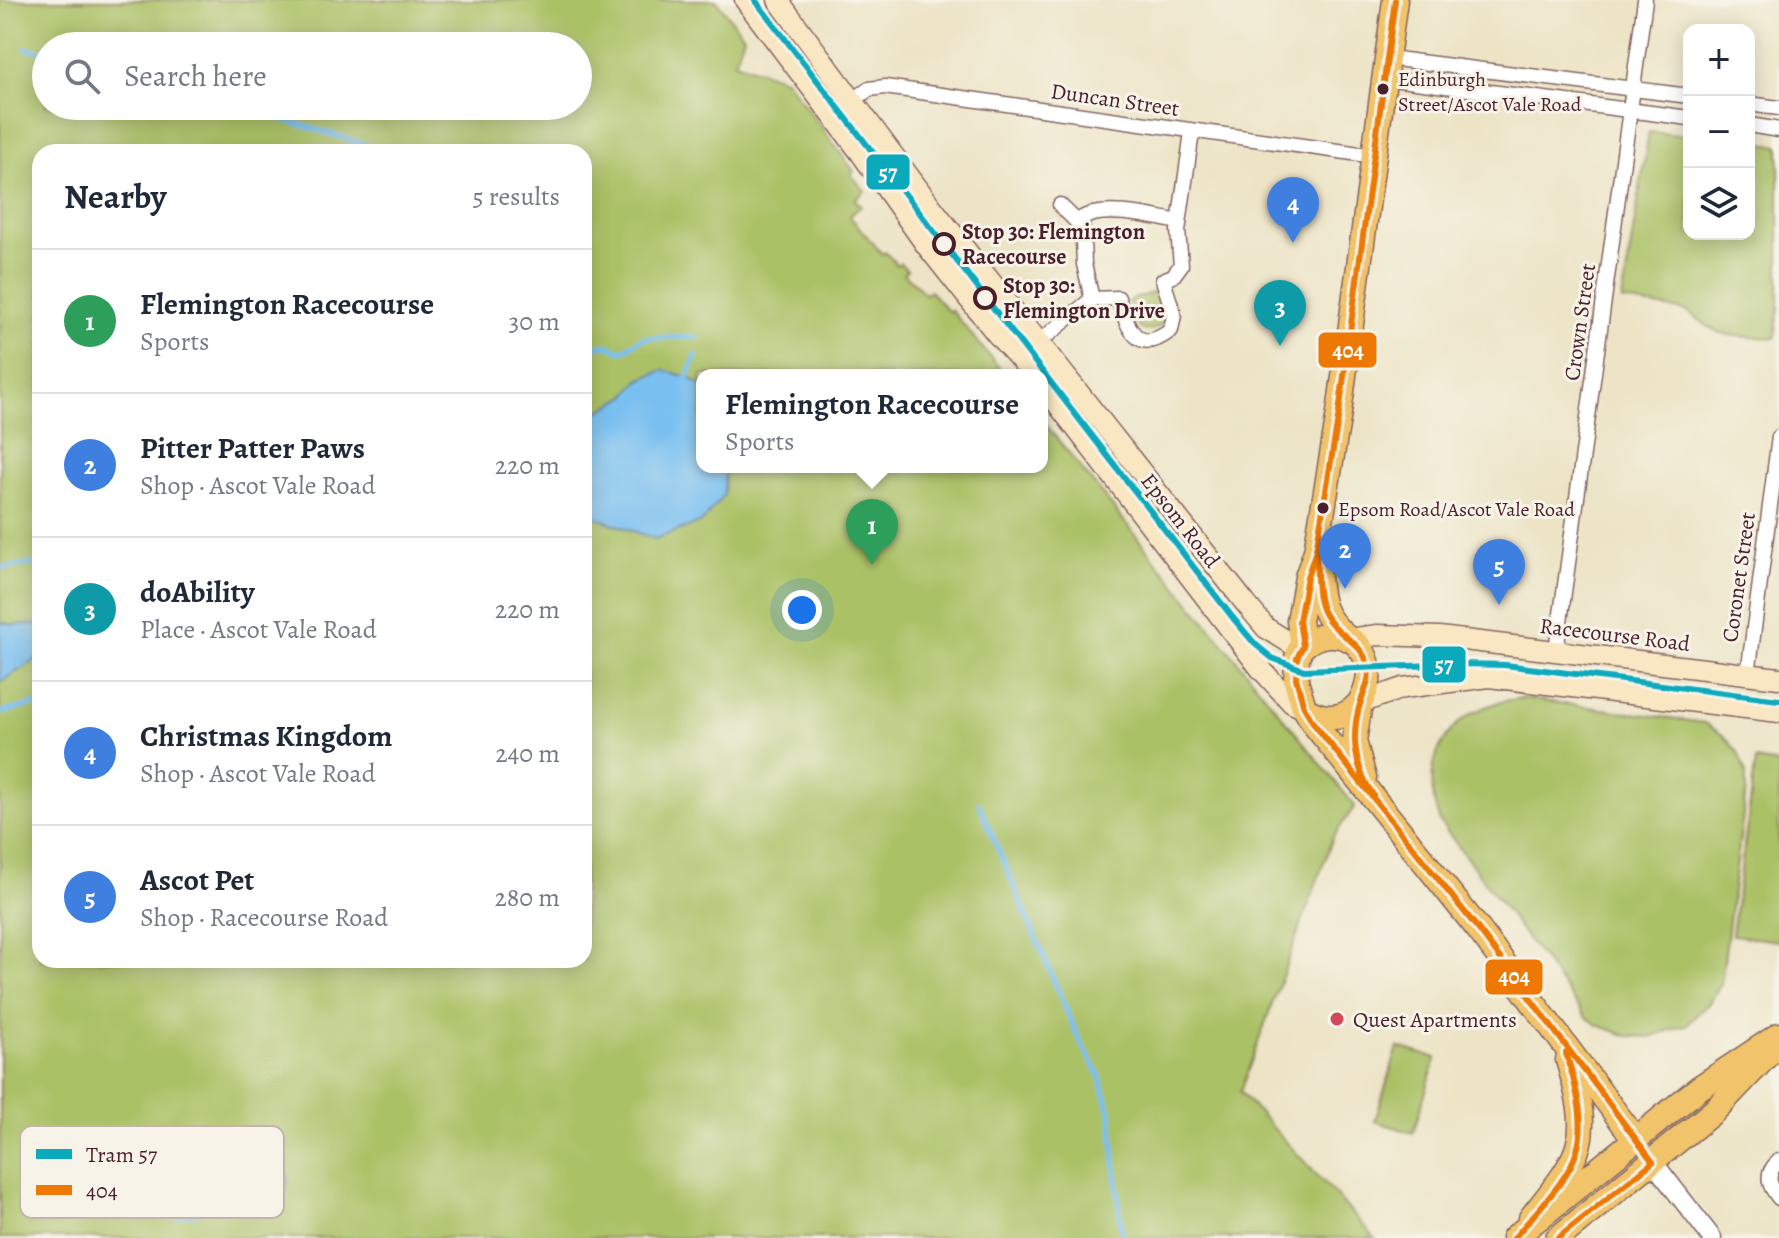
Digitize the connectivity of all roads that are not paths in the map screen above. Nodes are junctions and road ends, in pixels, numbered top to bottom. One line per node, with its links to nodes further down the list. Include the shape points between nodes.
1 (745, 0): 22 (main road, via 926,245)
2 (778, 0): 8 (main road, Epsom Road)
3 (1395, 0): 5 (main road)
4 (1645, 0): 6 (street, Crown Street)
5 (1386, 68): 6 (street); 11 (street); 16 (main road)
6 (1633, 89): 7 (street); 11 (street, Crown Street)
7 (1683, 95)
8 (854, 100): 15 (street, Duncan Street, via 869,89 885,87); 21 (main road, Epsom Road)
9 (1755, 105): 10 (street)
10 (1779, 108)
11 (1631, 110): 12 (street); 28 (street, Crown Street)
12 (1683, 117)
13 (1755, 126): 14 (street)
14 (1779, 130)
15 (1192, 132): 16 (street, Duncan Street); 18 (street)
16 (1374, 156): 25 (main road)
17 (1060, 205): 19 (street)
18 (1179, 222): 19 (street, via 1110,212 1089,214); 20 (street, via 1181,265 1163,280 1174,315 1171,330 1156,339 1139,338 1126,325 1118,298)
19 (1080, 225): 20 (street)
20 (1092, 299): 21 (street)
21 (1039, 342): 27 (main road, Epsom Road, via 1266,628)
22 (1029, 369)
23 (1048, 392): 33 (main road, Epsom Road, via 1260,668 1290,702)
24 (1779, 437): 29 (street, Coronet Street)
25 (1316, 551): 26 (main road, via 1321,607); 27 (main road, via 1300,615)
26 (1347, 638): 27 (main road, via 1327,635); 28 (main road, Racecourse Road, via 1439,637); 31 (main road, via 1362,651 1368,666)
27 (1302, 647): 33 (main road, via 1295,675)
28 (1556, 651): 29 (main road, Racecourse Road)
29 (1748, 674): 30 (main road, Racecourse Road); 32 (main road)
30 (1779, 678)
31 (1360, 703): 32 (main road, via 1403,688 1489,677); 33 (main road, via 1334,717); 35 (main road, Epsom Road, via 1355,750)
32 (1744, 708): 34 (main road)
33 (1306, 710): 35 (main road, Epsom Road)
34 (1779, 712)
35 (1368, 788): 37 (main road, Epsom Road)
36 (1779, 1035): 39 (main road, via 1714,1077)
37 (1562, 1042): 39 (main road, Epsom Road); 43 (main road, via 1581,1103 1581,1140 1561,1179)
38 (1779, 1043): 41 (main road, via 1727,1100)
39 (1635, 1139): 41 (main road, Epsom Road); 43 (main road)
40 (1779, 1161): 42 (street, via 1769,1178)
41 (1653, 1162): 44 (main road); 45 (street, Epsom Road)
42 (1779, 1198)
43 (1514, 1238)
44 (1558, 1238)
45 (1712, 1238)

